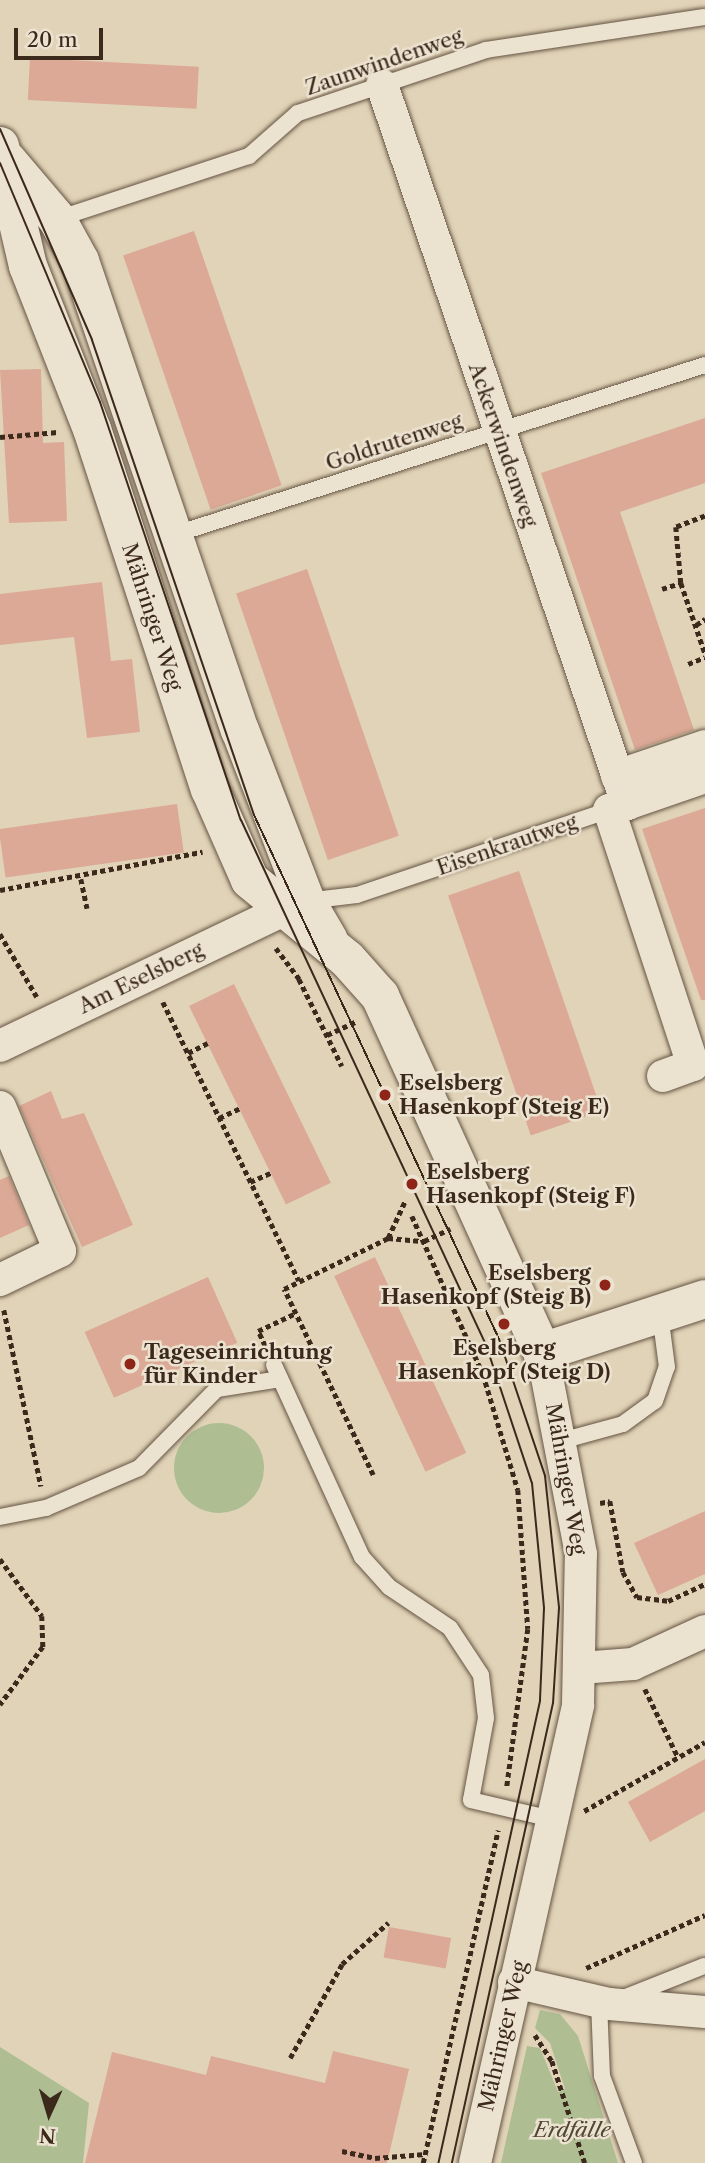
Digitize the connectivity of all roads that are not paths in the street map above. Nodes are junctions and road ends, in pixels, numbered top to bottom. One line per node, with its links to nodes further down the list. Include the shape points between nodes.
1 (705, 17): 2 (lane, Zaunwindenweg, via 486,50)
2 (382, 85): 4 (lane, Zaunwindenweg, via 298,113 248,156); 7 (street, Ackerwindenweg)
3 (3, 152): 4 (street, Mähringer Weg); 5 (street, Mähringer Weg)
4 (57, 219): 5 (street); 8 (street, Mähringer Weg, via 109,336)
5 (10, 237): 12 (street, Mähringer Weg, via 92,429 230,842 250,880)
6 (705, 365): 7 (lane, Goldrutenweg)
7 (498, 430): 8 (lane, Goldrutenweg); 11 (street, Ackerwindenweg)
8 (176, 534): 12 (street, Mähringer Weg)
9 (705, 746): 11 (street, Eisenkrautweg)
10 (705, 777): 11 (street, Eisenkrautweg)
11 (618, 796): 12 (lane, Eisenkrautweg, via 356,895); 14 (street, Ackerwindenweg, via 694,1065)
12 (281, 911): 13 (street, Am Eselsberg); 19 (street, Mähringer Weg, via 347,959 386,1007)
13 (0, 1046)
14 (663, 1076)
15 (0, 1107): 16 (street, via 60,1251)
16 (1, 1291)
17 (705, 1299): 18 (street)
18 (660, 1314): 19 (street); 20 (lane, via 667,1367 655,1401 624,1424)
19 (542, 1352): 20 (street, Mähringer Weg)
20 (561, 1441): 23 (street, Mähringer Weg, via 581,1554)
21 (0, 1517): 24 (lane, via 46,1508 139,1468 217,1389 277,1372 362,1557 389,1587 450,1628 481,1675 486,1718 471,1800)
22 (705, 1631): 23 (street, via 633,1664)
23 (581, 1668): 24 (street, Mähringer Weg)
24 (567, 1817): 26 (street, Mähringer Weg)
25 (704, 1966): 27 (lane)
26 (514, 1982): 27 (street); 29 (street, Mähringer Weg)
27 (604, 2003): 28 (street); 30 (lane, via 603,2076)
28 (705, 2012)
29 (475, 2163)
30 (634, 2163)

